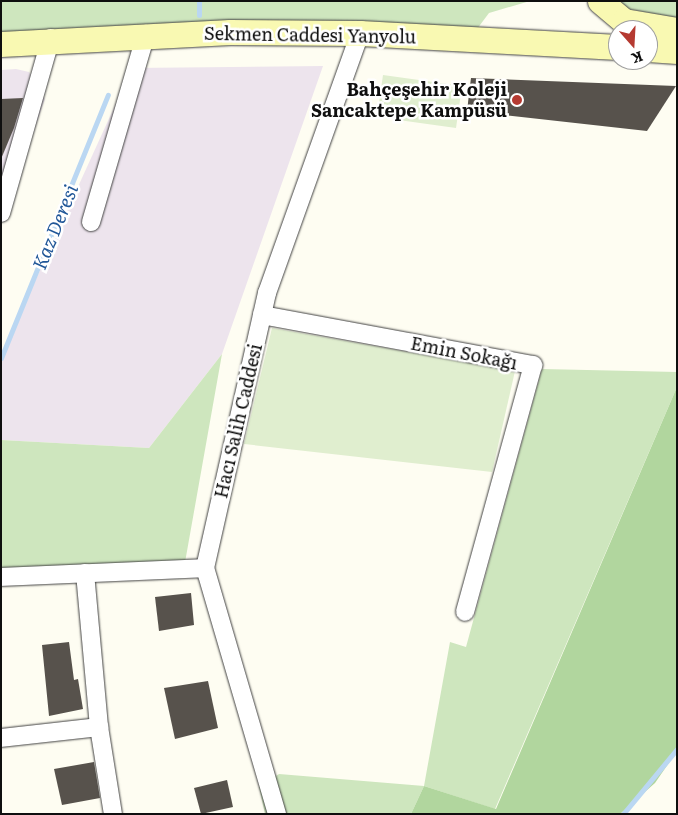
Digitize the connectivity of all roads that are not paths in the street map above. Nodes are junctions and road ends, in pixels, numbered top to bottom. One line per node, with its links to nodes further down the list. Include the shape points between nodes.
1 (600, 1): 2 (main road, via 624,21)
2 (677, 30)
3 (360, 33): 4 (main road, Sekmen Caddesi Yanyolu); 7 (main road, Sekmen Caddesi Yanyolu); 12 (street, Hacı Salih Caddesi)
4 (146, 34): 5 (main road, Sekmen Caddesi Yanyolu); 11 (street)
5 (51, 38): 6 (main road, Sekmen Caddesi Yanyolu); 10 (street)
6 (1, 44)
7 (608, 46)
8 (658, 50): 9 (main road)
9 (677, 51)
10 (1, 213)
11 (91, 222)
12 (262, 315): 13 (street, Hacı Salih Caddesi); 16 (street, Emin Sokağı, via 533,366)
13 (204, 568): 14 (street); 20 (street, Hacı Salih Caddesi)
14 (85, 573): 15 (street); 17 (street)
15 (1, 577)
16 (465, 612)
17 (99, 727): 18 (street); 19 (street)
18 (1, 738)
19 (114, 814)
20 (277, 814)

